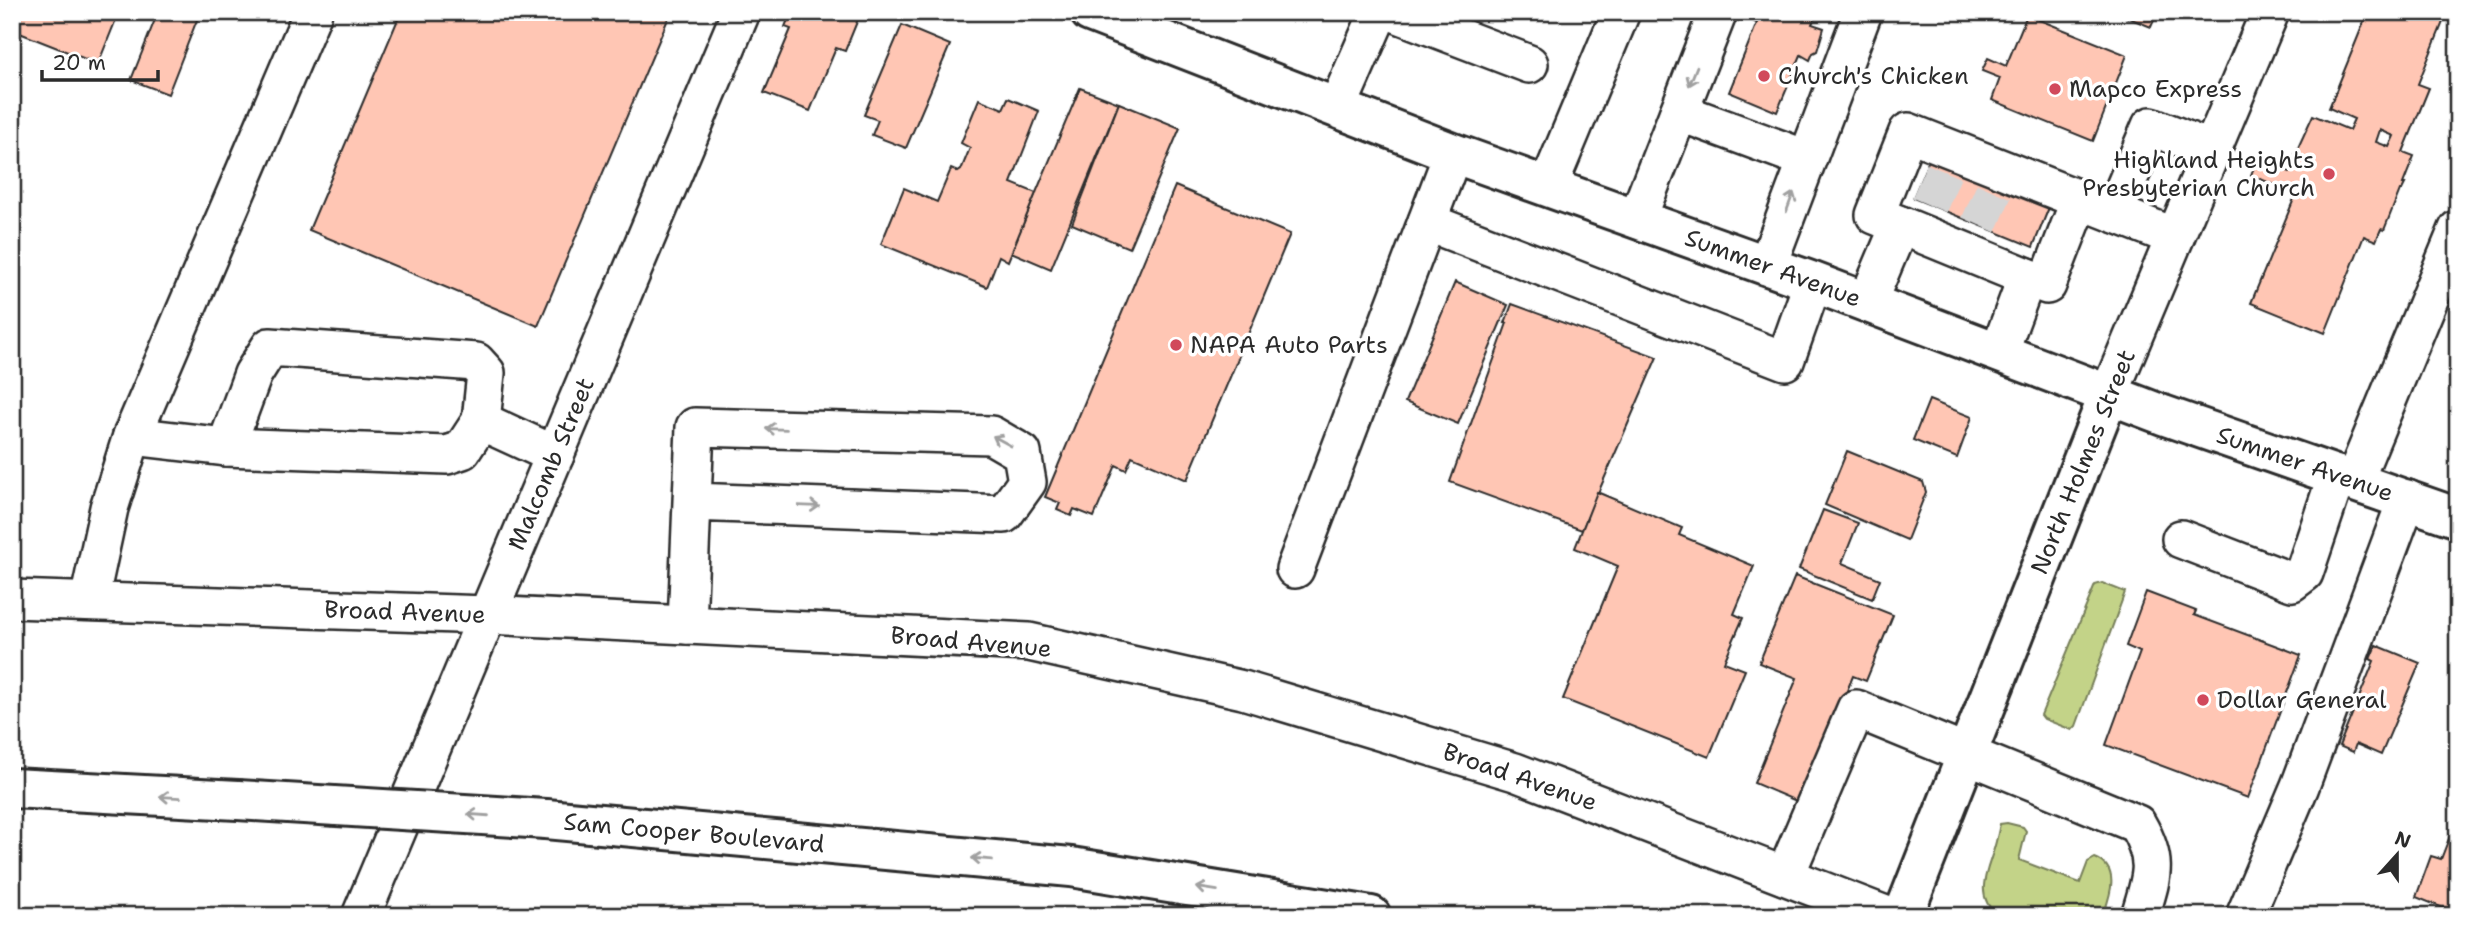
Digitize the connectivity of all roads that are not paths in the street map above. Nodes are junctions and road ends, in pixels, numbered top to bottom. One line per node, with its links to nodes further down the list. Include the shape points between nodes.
1 (313, 12): 31 (street)
2 (741, 12): 33 (street, Malcomb Street)
3 (1090, 12): 11 (main road, Summer Avenue)
4 (1380, 12): 11 (street)
5 (1393, 12): 10 (street)
6 (1621, 12): 16 (street)
7 (1718, 12): 12 (street, one-way to 12)
8 (1863, 12): 15 (street)
9 (2270, 12): 13 (street, North Holmes Street)
10 (1529, 64)
11 (1337, 108): 14 (main road, Summer Avenue)
12 (1679, 112): 15 (street); 19 (street)
13 (2211, 150): 18 (street, via 2151,125); 23 (street, North Holmes Street)
14 (1453, 153): 16 (main road, Summer Avenue); 21 (street)
15 (1806, 159): 24 (street, one-way to 15)
16 (1548, 187): 19 (main road, Summer Avenue)
17 (2080, 200): 18 (street); 20 (street, via 2000,176 1950,156 1908,132 1875,215); 25 (street, via 2047,285)
18 (2114, 213): 23 (street)
19 (1637, 219): 24 (main road, Summer Avenue)
20 (1915, 221): 25 (street, via 1973,239); 27 (street)
21 (1427, 222): 26 (street, via 1786,361); 39 (street)
22 (2458, 229): 34 (street)
23 (2175, 237): 29 (street, North Holmes Street)
24 (1767, 266): 26 (main road, Summer Avenue)
25 (2027, 277): 28 (street)
26 (1813, 282): 27 (main road, Summer Avenue)
27 (1867, 303): 28 (main road, Summer Avenue)
28 (1998, 352): 29 (main road, Summer Avenue)
29 (2109, 394): 34 (main road, Summer Avenue); 44 (main road, North Holmes Street)
30 (481, 421): 32 (street, via 462,450 447,455); 32 (street, via 486,373 476,362 270,346 253,374); 33 (street)
31 (132, 436): 32 (street); 41 (street, via 109,508)
32 (226, 447)
33 (555, 455): 42 (street, Malcomb Street)
34 (2345, 478): 35 (main road, Summer Avenue); 38 (street, via 2304,573 2292,582)
35 (2407, 499): 37 (main road, Summer Avenue); 52 (street, via 2300,786)
36 (692, 502): 36 (street, one-way to 36, via 1004,514 1027,482 1022,453 991,435 695,427); 43 (street)
37 (2458, 518)
38 (2181, 539)
39 (1295, 569)
40 (12, 599): 41 (street, Broad Avenue)
41 (89, 601): 42 (street, Broad Avenue)
42 (487, 615): 43 (street, Broad Avenue); 47 (street, Malcomb Street)
43 (687, 625): 46 (street, Broad Avenue, via 1028,642 1243,690 1516,772)
44 (1966, 754): 46 (street, via 1856,709); 50 (main road, North Holmes Street); 51 (street, via 2137,824 2150,846 2152,876)
45 (12, 788): 48 (main road, Sam Cooper Boulevard, one-way to 45, bridge, via 1071,867 546,819)
46 (1785, 876): 49 (street, Broad Avenue)
47 (361, 916)
48 (1371, 916)
49 (1888, 916)
50 (1903, 916)
51 (2140, 916)
52 (2245, 916)

